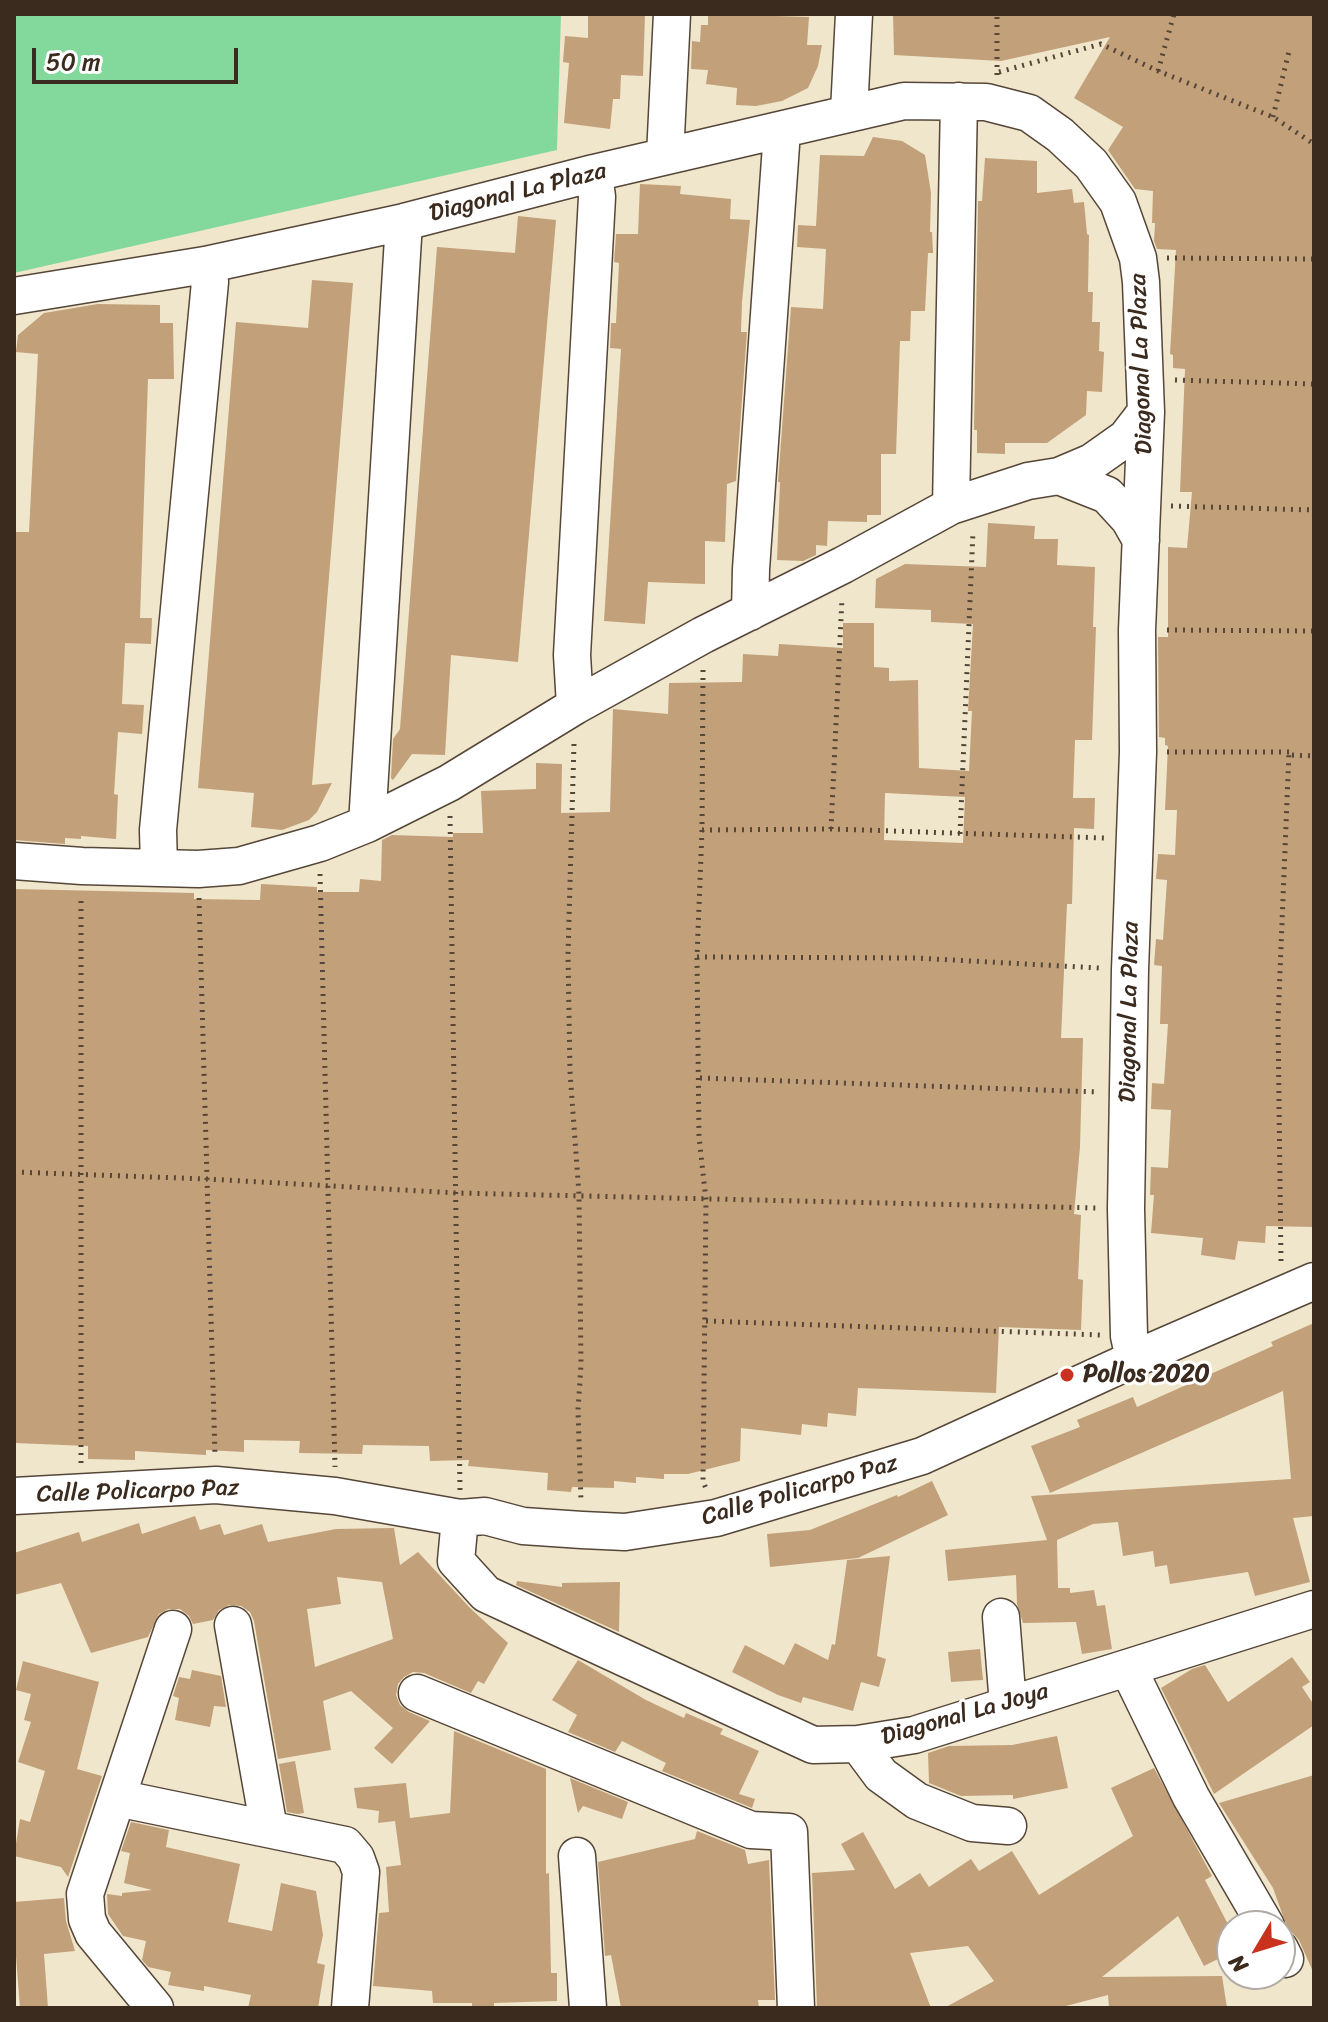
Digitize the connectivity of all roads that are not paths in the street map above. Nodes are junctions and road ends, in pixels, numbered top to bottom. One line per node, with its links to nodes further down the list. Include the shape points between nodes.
1 (672, 14): 6 (street)
2 (854, 14): 4 (street)
3 (981, 92): 4 (street, Diagonal La Plaza); 11 (street, Diagonal La Plaza, via 1029,113 1060,135 1091,164 1118,202 1138,258); 13 (street)
4 (849, 112): 5 (street, Diagonal La Plaza)
5 (782, 131): 6 (street, Diagonal La Plaza); 15 (street)
6 (665, 156): 7 (street, Diagonal La Plaza)
7 (594, 173): 8 (street, Diagonal La Plaza); 16 (street, via 597,197 572,655)
8 (404, 222): 9 (street, Diagonal La Plaza); 17 (street)
9 (205, 265): 10 (street, Diagonal La Plaza); 19 (street, via 210,282 158,830)
10 (14, 296)
11 (1146, 396): 12 (street, via 1126,438 1092,462); 14 (street, Diagonal La Plaza)
12 (1059, 476): 13 (street); 14 (street, via 1107,495 1129,519)
13 (963, 502): 15 (street)
14 (1142, 523): 21 (street, Diagonal La Plaza, via 1126,1209)
15 (750, 612): 16 (street)
16 (575, 706): 17 (street, via 449,783)
17 (367, 824): 19 (street, via 239,866)
18 (14, 861): 19 (street)
19 (159, 868)
20 (1314, 1281): 21 (street, Calle Policarpo Paz)
21 (1131, 1347): 23 (street, Calle Policarpo Paz, via 922,1456 716,1518 625,1532 523,1526 485,1516)
22 (14, 1496): 23 (street, Calle Policarpo Paz, via 216,1485 335,1496)
23 (460, 1518): 31 (street, Diagonal La Joya, via 456,1561 486,1594 813,1745)
24 (1314, 1609): 28 (street, Diagonal La Joya)
25 (1001, 1617): 30 (street)
26 (233, 1625): 34 (street)
27 (173, 1629): 32 (street)
28 (1128, 1668): 30 (street, Diagonal La Joya); 36 (street, via 1191,1797)
29 (417, 1693): 40 (street, via 751,1830 789,1832)
30 (1008, 1705): 31 (street, Diagonal La Joya, via 914,1735)
31 (858, 1744): 33 (street, via 881,1775 917,1801 972,1823)
32 (117, 1798): 34 (street); 37 (street, via 85,1894 87,1919)
33 (1008, 1826)
34 (269, 1829): 38 (street, via 345,1845 356,1858 361,1872)
35 (577, 1856): 39 (street)
36 (1257, 1910)
37 (155, 2008)
38 (350, 2008)
39 (588, 2008)
40 (796, 2008)

